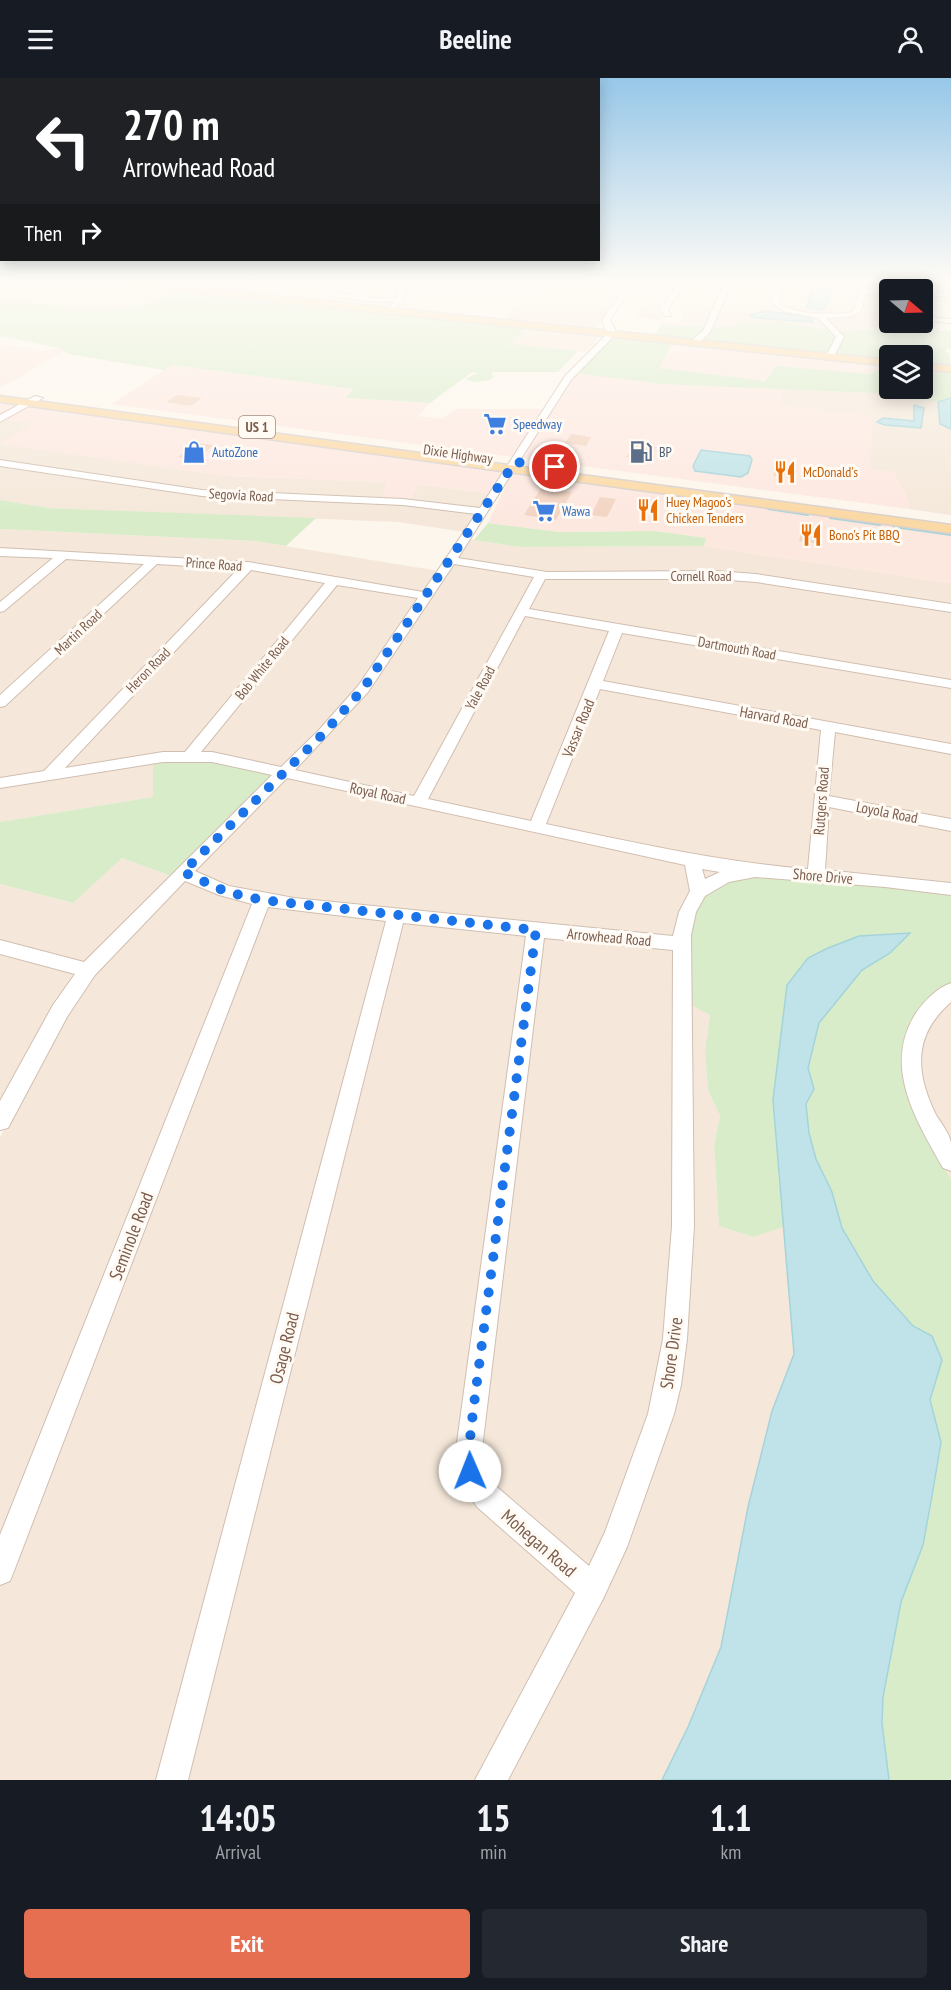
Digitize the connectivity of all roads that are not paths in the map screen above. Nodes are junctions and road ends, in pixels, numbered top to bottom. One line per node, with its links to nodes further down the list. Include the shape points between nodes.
1 (587, 358): 12 (street, via 568,378)
2 (848, 358): 3 (main road)
3 (879, 362)
4 (933, 367): 5 (main road)
5 (951, 369)
6 (0, 392): 8 (main road, Dixie Highway / US 1)
7 (0, 399): 8 (main road, US 1)
8 (33, 400): 9 (street); 10 (main road, Dixie Highway / US 1)
9 (0, 419)
10 (248, 429): 12 (main road, Dixie Highway / US 1); 12 (main road, Dixie Highway / US 1, via 363,448)
11 (0, 463): 14 (street, Segovia Road, via 202,493 403,502)
12 (513, 465): 13 (main road, Dixie Highway / US 1); 14 (street)
13 (821, 507): 15 (main road, Dixie Highway / US 1); 16 (main road, Dixie Highway / US 1)
14 (483, 512): 20 (street)
15 (951, 520)
16 (951, 528)
17 (0, 552): 18 (street, Prince Road)
18 (64, 555): 19 (street, Prince Road); 25 (street)
19 (155, 560): 21 (street, Prince Road); 31 (street, Martin Road)
20 (451, 560): 22 (street, Cornell Road); 24 (street)
21 (248, 566): 23 (street, Prince Road); 36 (street, Heron Road)
22 (541, 575): 26 (street, Cornell Road, via 756,578); 27 (street, Yale Road)
23 (334, 580): 24 (street, Prince Road); 34 (street, Bob White Road)
24 (427, 596): 35 (street, via 363,689)
25 (0, 608)
26 (951, 608)
27 (522, 612): 28 (street, Dartmouth Road); 39 (street, Yale Road)
28 (617, 628): 29 (street, Vassar Road); 30 (street, Dartmouth Road)
29 (596, 684): 32 (street, Harvard Road); 41 (street, Vassar Road)
30 (951, 684)
31 (0, 703)
32 (829, 726): 33 (street, Harvard Road); 38 (street, Rutgers Road)
33 (951, 749)
34 (191, 755): 35 (street, Royal Road); 36 (street, Royal Road)
35 (284, 772): 39 (street, Royal Road); 44 (street)
36 (49, 776): 37 (street, Royal Road)
37 (0, 783)
38 (822, 800): 40 (street, Loyola Road); 45 (street, Rutgers Road)
39 (419, 801): 41 (street, Royal Road)
40 (951, 825)
41 (537, 827): 42 (street, Royal Road)
42 (692, 861): 43 (street, Royal Road); 47 (street)
43 (755, 871): 45 (street, Shore Drive); 47 (street, Shore Drive, via 726,876)
44 (183, 872): 48 (street, Arrowhead Road, via 227,892); 53 (street)
45 (816, 876): 46 (street, Shore Drive)
46 (951, 889)
47 (699, 892): 51 (street, Shore Drive, via 684,919)
48 (262, 900): 49 (street, Arrowhead Road); 59 (street, Seminole Road)
49 (396, 916): 50 (street, Arrowhead Road); 61 (street, Osage Road)
50 (536, 930): 51 (street, Arrowhead Road); 60 (street, Mohegan Road, via 468,1457 476,1484 487,1497)
51 (682, 944): 60 (street, Shore Drive, via 683,1226 675,1339 661,1414 617,1537)
52 (0, 947): 53 (street)
53 (88, 970): 55 (street)
54 (951, 991): 57 (street, via 918,1024 910,1054 915,1093)
55 (7, 1093): 56 (street)
56 (0, 1121)
57 (944, 1137): 58 (street)
58 (951, 1161)
59 (0, 1571)
60 (593, 1589): 62 (street, Shore Drive)
61 (172, 1780)
62 (491, 1780)

